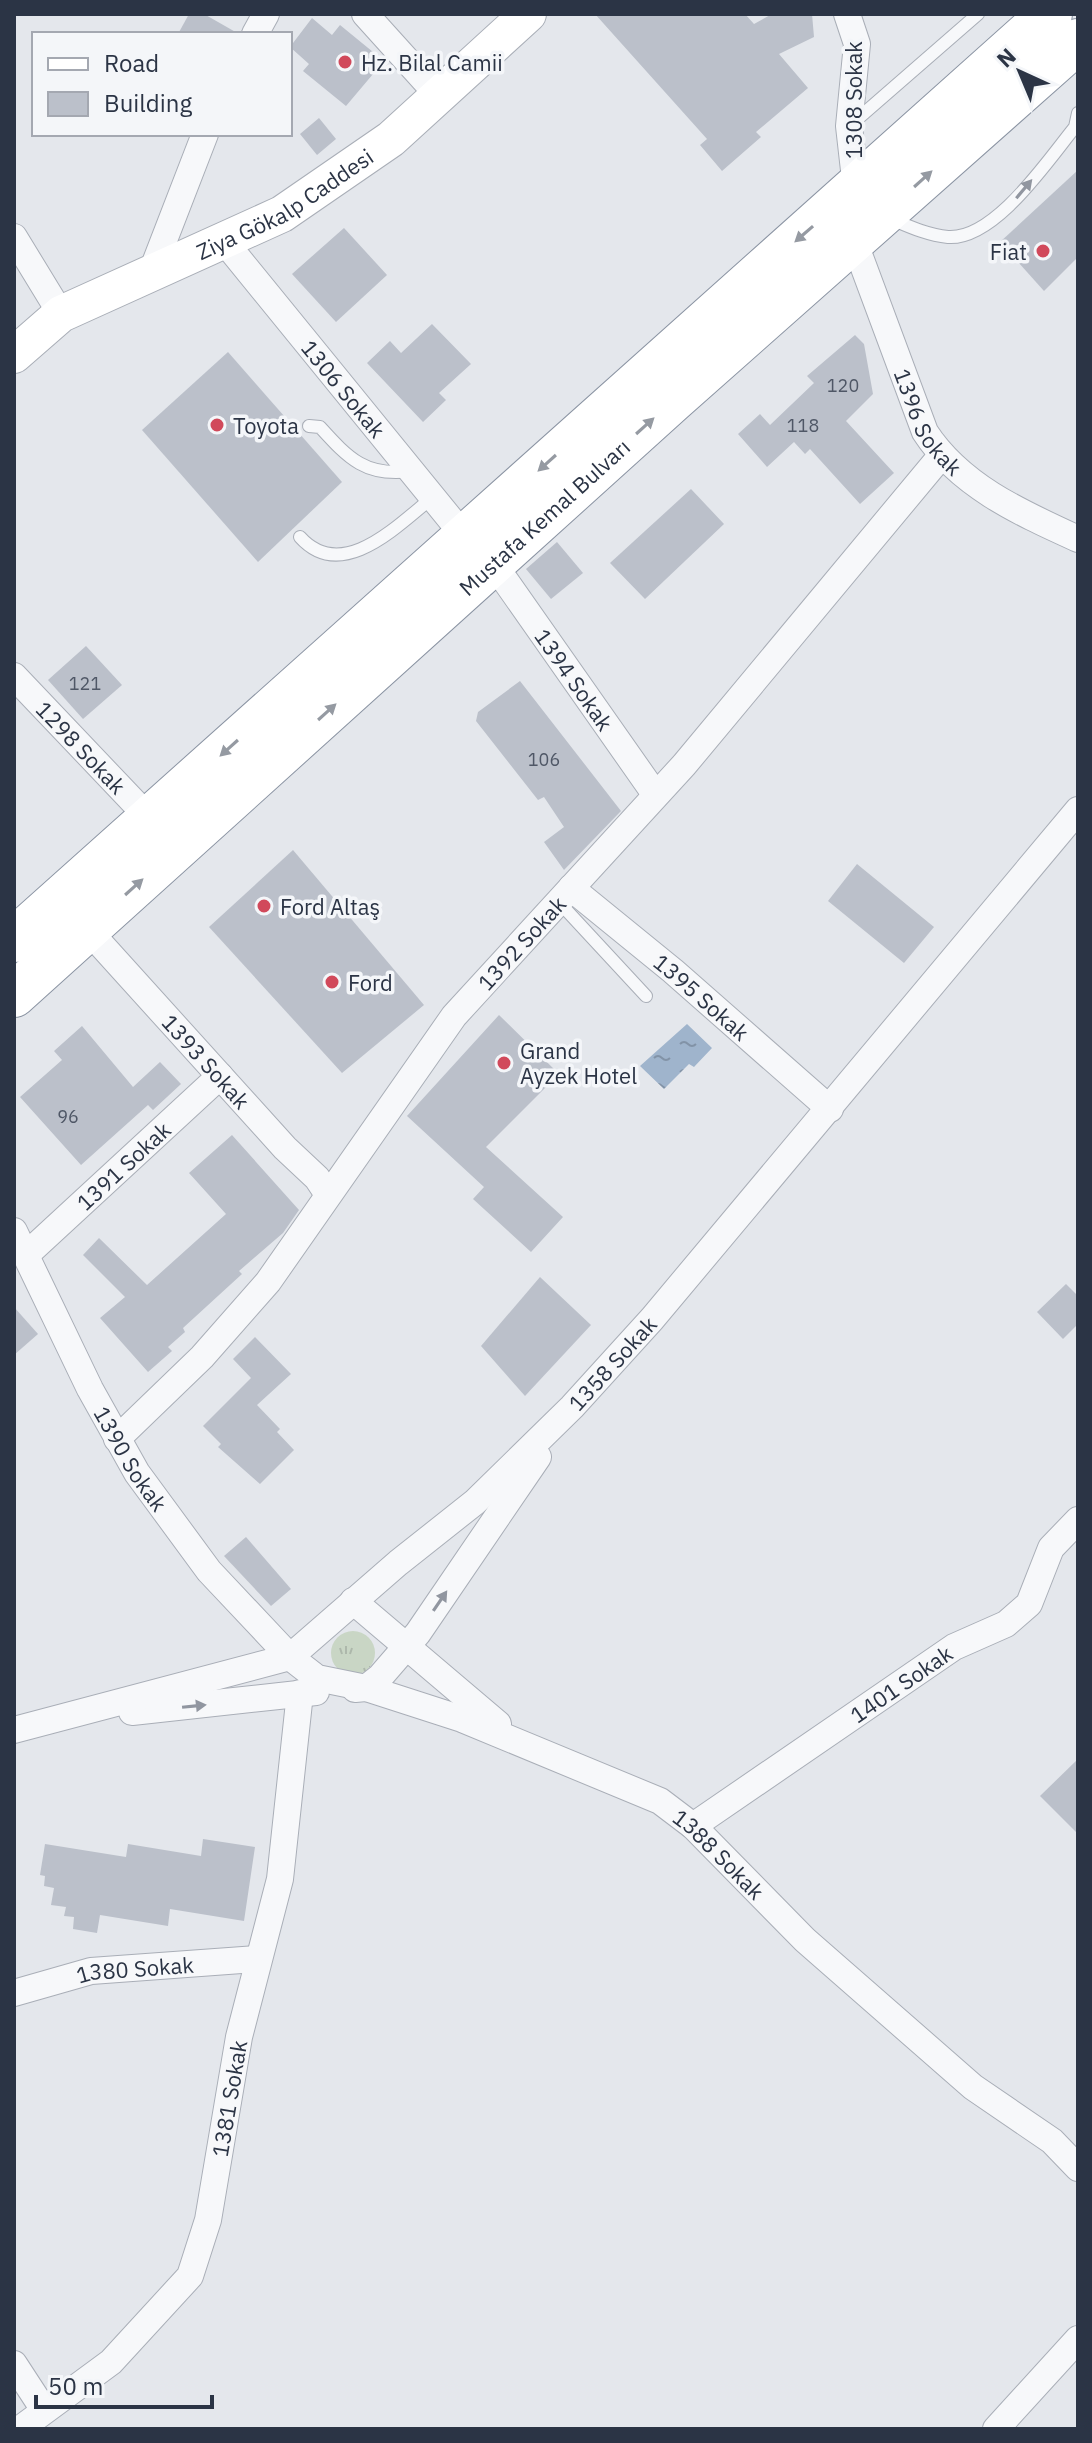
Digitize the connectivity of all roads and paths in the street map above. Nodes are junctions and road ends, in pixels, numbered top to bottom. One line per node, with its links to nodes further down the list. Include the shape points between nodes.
1 (266, 14): 7 (street)
2 (365, 14): 9 (street)
3 (528, 14): 9 (street, Ziya Gökalp Caddesi)
4 (847, 14): 11 (street, 1308 Sokak, via 857,44)
5 (978, 14): 11 (lane)
6 (1050, 14): 13 (highway, Mustafa Kemal Bulvarı)
7 (256, 32)
8 (1078, 41): 13 (highway, Mustafa Kemal Bulvarı, one-way to 8)
9 (439, 96): 15 (street, Ziya Gökalp Caddesi, via 391,139 282,214)
10 (1078, 113): 13 (lane, one-way to 10, via 951,238 976,231 1015,200 1075,127)
11 (849, 126): 13 (street, 1308 Sokak)
12 (204, 136): 16 (street)
13 (864, 215): 20 (street, 1396 Sokak, via 925,432); 25 (highway, Mustafa Kemal Bulvarı)
14 (14, 237): 17 (street)
15 (224, 241): 16 (street, Ziya Gökalp Caddesi); 21 (street, 1306 Sokak)
16 (152, 271): 17 (street, Ziya Gökalp Caddesi)
17 (61, 314): 18 (street, Ziya Gökalp Caddesi)
18 (14, 355)
19 (309, 426): 21 (lane, via 320,427 368,469 385,474)
20 (941, 456): 24 (street, 1396 Sokak, via 1016,511); 27 (street, 1392 Sokak)
21 (411, 471): 22 (street, 1306 Sokak)
22 (433, 497): 23 (lane, via 362,551 344,555 310,548); 25 (street, 1306 Sokak)
23 (300, 537)
24 (1078, 539)
25 (479, 550): 27 (street, 1394 Sokak); 29 (highway, Mustafa Kemal Bulvarı, one-way to 29); 31 (highway, Mustafa Kemal Bulvarı, one-way to 25)
26 (14, 676): 29 (street, 1298 Sokak)
27 (655, 794): 30 (street, 1392 Sokak)
28 (1078, 810): 36 (street, 1358 Sokak)
29 (150, 819): 32 (highway, Mustafa Kemal Bulvarı)
30 (564, 894): 34 (lane); 36 (street, 1395 Sokak); 37 (street, 1392 Sokak, via 454,1016)
31 (87, 929): 33 (highway, Mustafa Kemal Bulvarı); 35 (street, 1393 Sokak)
32 (14, 940)
33 (14, 995)
34 (646, 996)
35 (220, 1076): 37 (street, 1393 Sokak); 39 (street, 1391 Sokak)
36 (830, 1109): 40 (street, 1358 Sokak)
37 (327, 1193): 41 (street, 1392 Sokak, via 268,1282 202,1357)
38 (14, 1231): 39 (street, 1390 Sokak)
39 (26, 1255): 41 (street, 1390 Sokak)
40 (572, 1407): 43 (street, 1358 Sokak, via 475,1502); 44 (street, one-way to 40)
41 (117, 1439): 45 (street, 1390 Sokak, via 209,1571)
42 (1078, 1520): 51 (street, 1401 Sokak, via 1051,1548 1029,1604 1006,1624 954,1647)
43 (353, 1601): 44 (street); 45 (street, 1358 Sokak)
44 (406, 1647): 46 (street); 50 (street)
45 (290, 1657): 46 (street, 1388 Sokak, via 317,1678); 48 (street, 1358 Sokak)
46 (366, 1688): 47 (street); 50 (street, 1388 Sokak)
47 (300, 1693): 48 (street, one-way to 47); 52 (street, 1381 Sokak, via 280,1879)
48 (61, 1720): 49 (street, 1358 Sokak)
49 (14, 1730)
50 (523, 1743): 51 (street, 1388 Sokak, via 660,1801)
51 (693, 1826): 54 (street, 1388 Sokak, via 805,1940 973,2087 1052,2141)
52 (257, 1959): 53 (street, 1380 Sokak, via 91,1971); 57 (street, 1381 Sokak, via 208,2220 190,2276 111,2362)
53 (14, 1993)
54 (1078, 2168)
55 (1078, 2339): 59 (street)
56 (14, 2364): 57 (street)
57 (44, 2410): 58 (street, 1381 Sokak)
58 (20, 2429)
59 (996, 2429)

